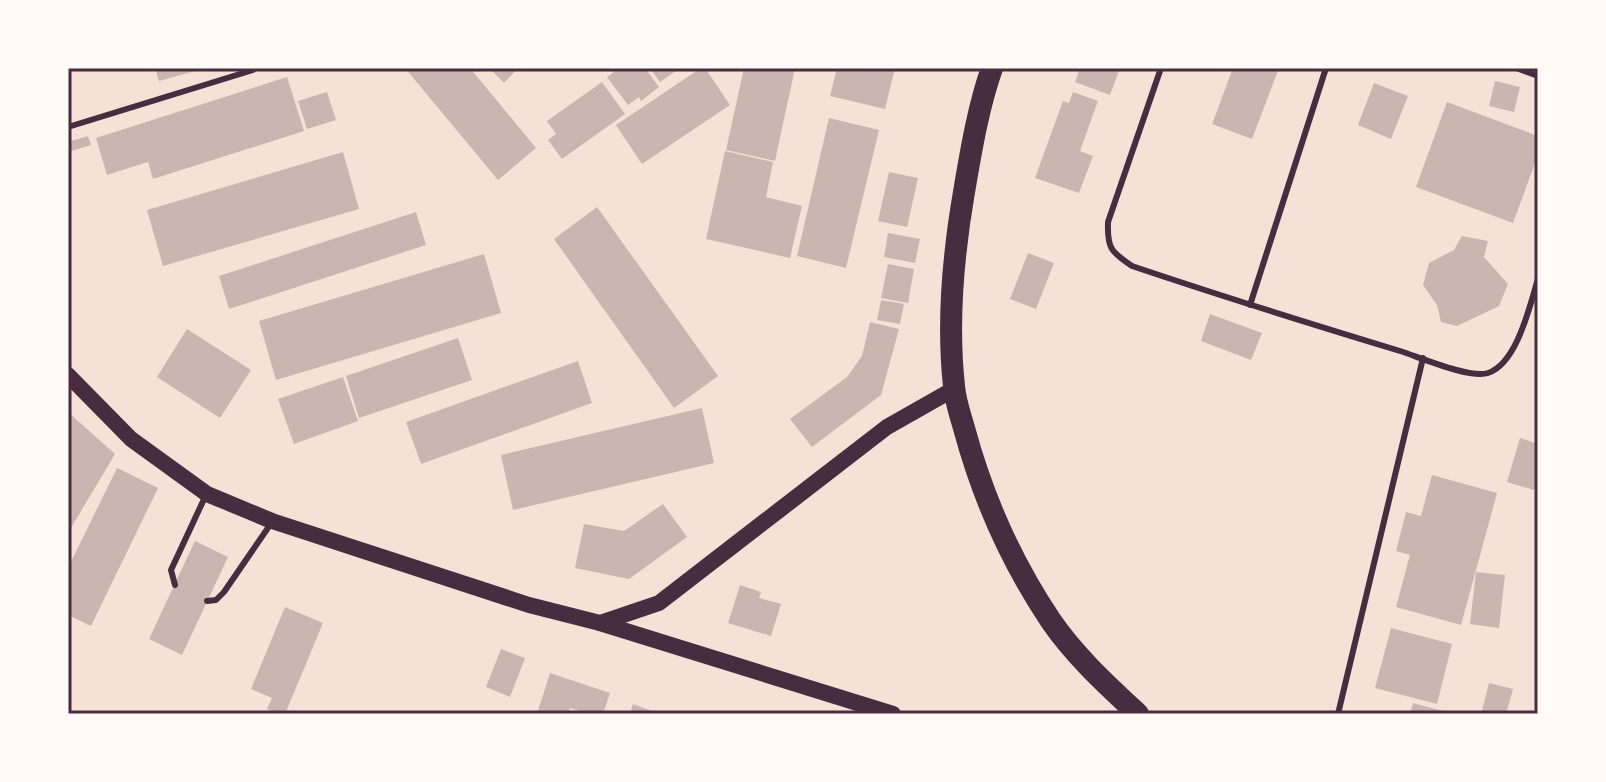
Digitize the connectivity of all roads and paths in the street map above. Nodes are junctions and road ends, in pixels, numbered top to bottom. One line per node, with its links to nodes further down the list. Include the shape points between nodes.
1 (992, 68): 14 (highway, via 958,225 952,290)
2 (1161, 68): 9 (lane, via 1108,222 1107,241 1115,255 1132,266)
3 (1326, 68): 9 (lane)
4 (1521, 69): 6 (lane)
5 (253, 70): 7 (lane)
6 (1538, 76)
7 (68, 127)
8 (1538, 279): 10 (lane)
9 (1250, 305): 12 (lane)
10 (1528, 310): 11 (lane); 12 (lane, via 1511,354 1487,374)
11 (1538, 314)
12 (1423, 358): 22 (lane)
13 (68, 375): 15 (main road, via 131,439)
14 (954, 389): 19 (main road, via 887,427 659,603); 21 (highway, via 971,455 1020,568 1051,621 1092,672)
15 (207, 494): 16 (main road); 17 (lane, via 171,570)
16 (272, 521): 18 (lane, via 224,592); 19 (main road)
17 (175, 585)
18 (207, 601)
19 (600, 623): 20 (main road)
20 (893, 714)
21 (1138, 714)
22 (1338, 714)

